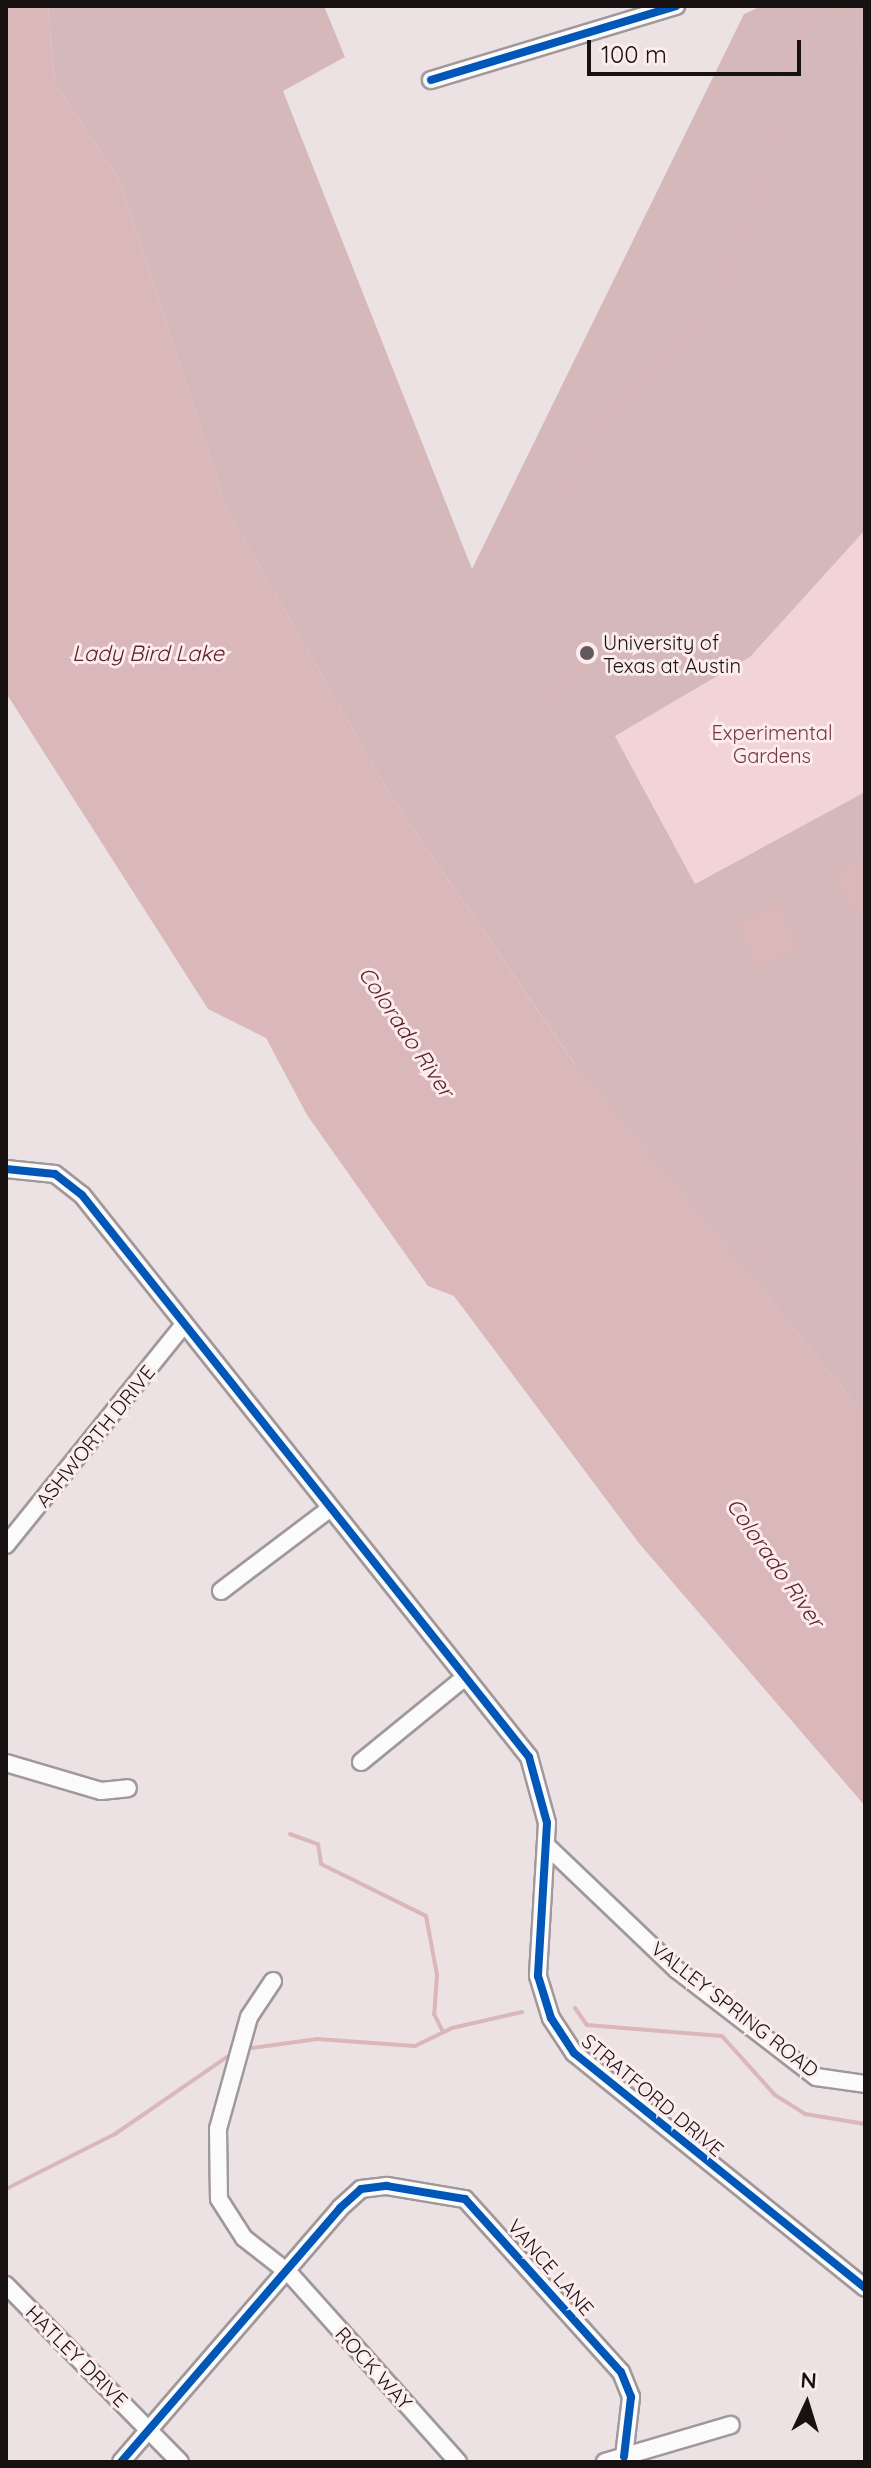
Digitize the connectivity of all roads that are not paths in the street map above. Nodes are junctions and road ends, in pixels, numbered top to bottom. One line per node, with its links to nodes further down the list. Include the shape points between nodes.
1 (676, 6): 2 (street)
2 (639, 12): 3 (street)
3 (431, 80)
4 (6, 1169): 5 (street, STRATFORD DRIVE, via 36,1169 70,1184)
5 (183, 1326): 6 (street, STRATFORD DRIVE); 7 (street, ASHWORTH DRIVE)
6 (328, 1510): 8 (street); 9 (street, STRATFORD DRIVE)
7 (6, 1545)
8 (221, 1591)
9 (464, 1678): 10 (street); 13 (street, STRATFORD DRIVE, via 540,1779)
10 (361, 1762)
11 (6, 1763): 12 (street, via 101,1791)
12 (128, 1788)
13 (546, 1845): 15 (street, VALLEY SPRING ROAD, via 677,1970 816,2077); 18 (street, STRATFORD DRIVE, via 537,1958 543,1998 563,2038 587,2066)
14 (273, 1981): 16 (street, ROCK WAY, via 249,2017 213,2166 219,2199 244,2238)
15 (865, 2084)
16 (290, 2274): 20 (street); 21 (street, VANCE LANE, via 361,2189 444,2192 484,2214 621,2372 631,2397); 24 (street, ROCK WAY)
17 (6, 2285): 20 (street, HATLEY DRIVE)
18 (865, 2288)
19 (731, 2425): 21 (street)
20 (149, 2428): 22 (street); 23 (street, HATLEY DRIVE)
21 (624, 2457): 25 (street)
22 (121, 2462)
23 (180, 2462)
24 (458, 2462)
25 (605, 2462)

